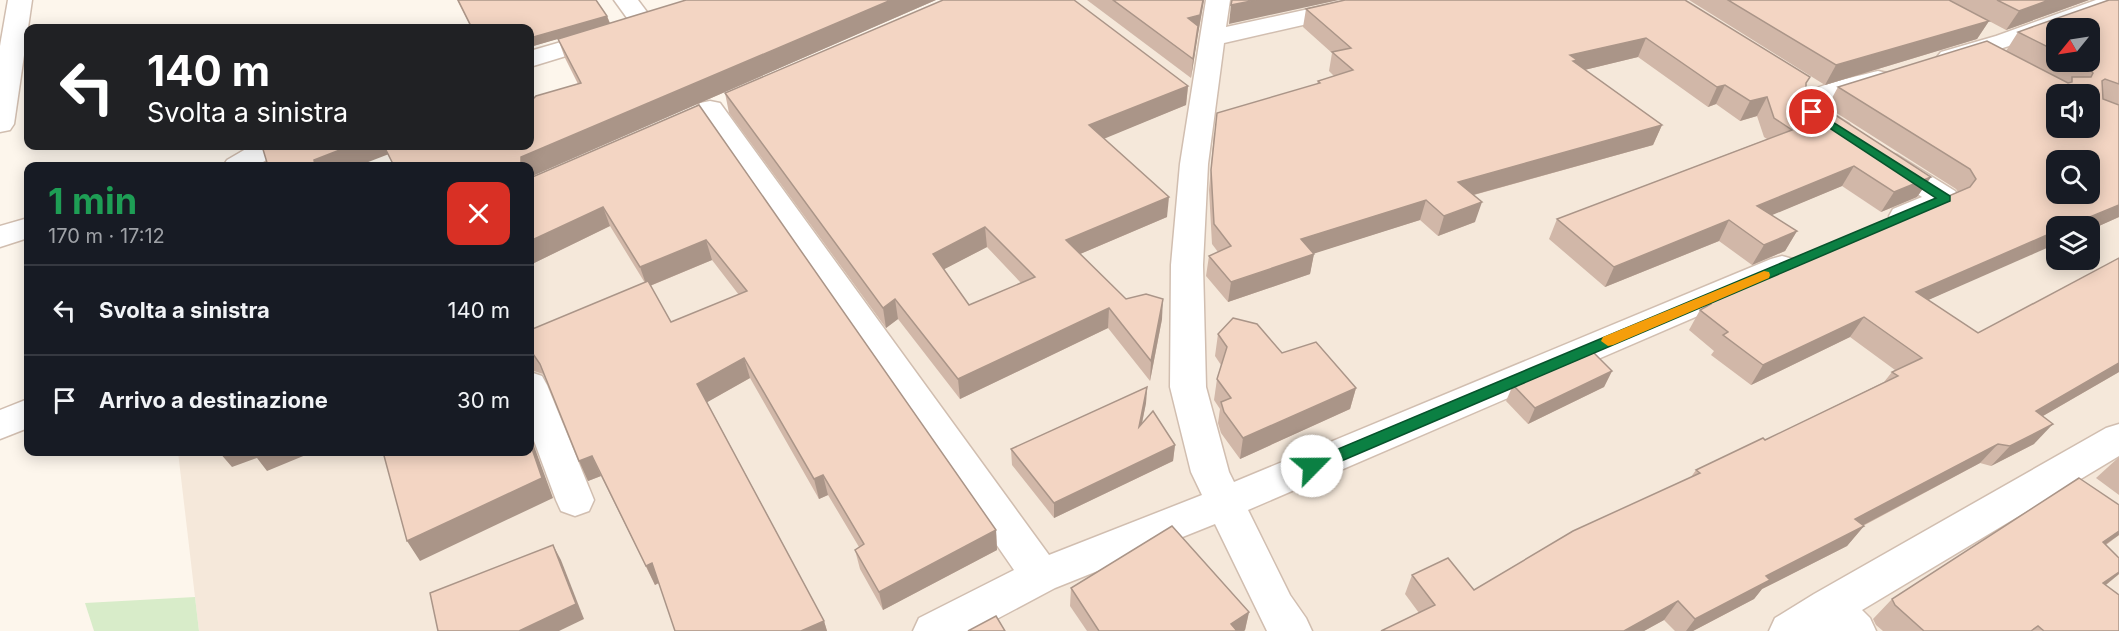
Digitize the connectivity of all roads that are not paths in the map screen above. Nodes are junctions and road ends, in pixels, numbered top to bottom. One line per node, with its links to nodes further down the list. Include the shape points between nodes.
1 (20, 0): 9 (street)
2 (626, 0): 7 (street, via 655,21)
3 (1218, 0): 6 (street)
4 (1383, 0): 6 (street)
5 (2119, 0): 12 (street, via 1916,68 1812,90 1812,112 1945,198)
6 (1212, 38): 19 (street, via 1194,96 1187,265 1188,387 1210,472)
7 (534, 58)
8 (710, 109): 20 (street)
9 (1, 116)
10 (258, 155): 11 (street)
11 (232, 162)
12 (1880, 226)
13 (24, 229): 14 (street)
14 (0, 237)
15 (1814, 254): 19 (street)
16 (534, 395): 18 (street)
17 (2119, 438): 21 (street, via 2072,484)
18 (575, 500)
19 (1225, 503): 20 (street); 23 (street, via 1275,608)
20 (1041, 576): 22 (street)
21 (1842, 619): 24 (street)
22 (934, 631)
23 (1291, 631)
24 (1790, 631)

